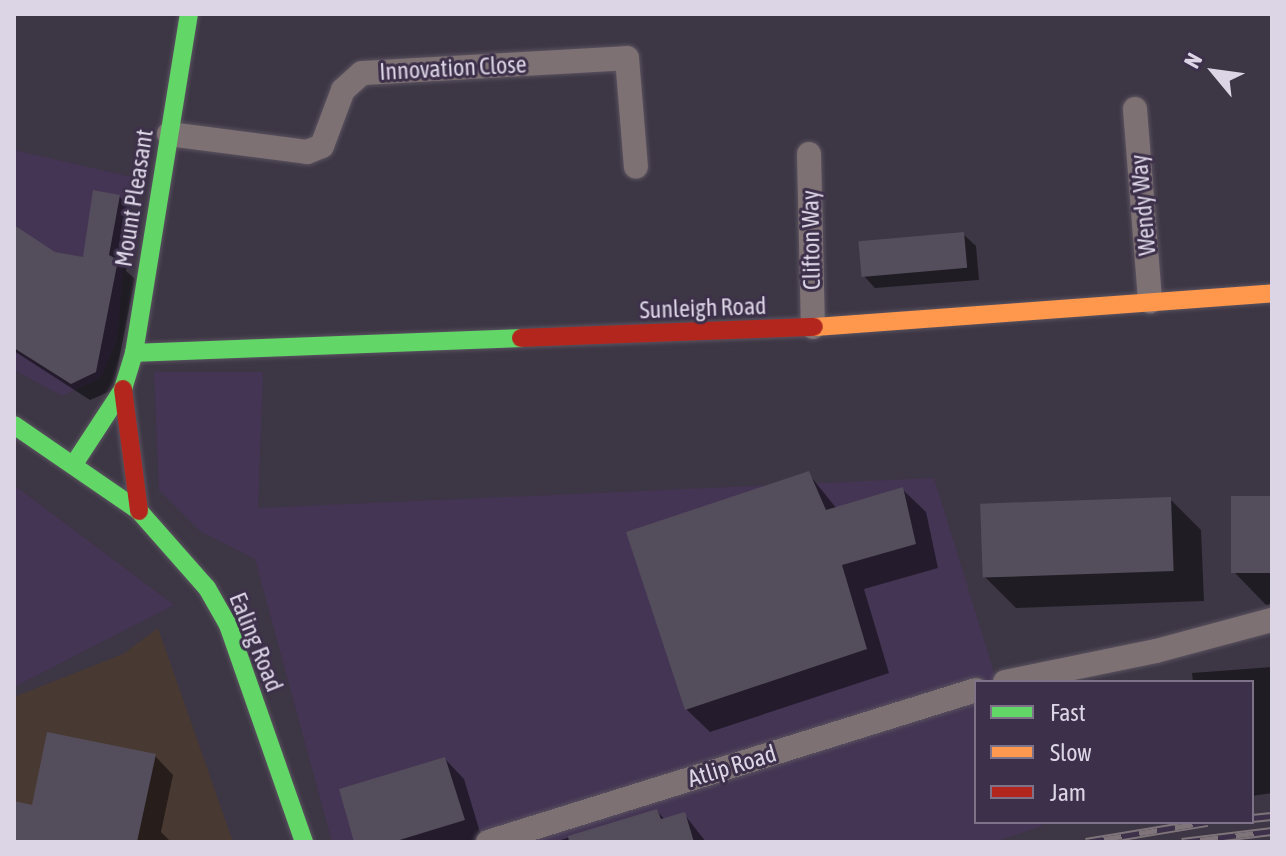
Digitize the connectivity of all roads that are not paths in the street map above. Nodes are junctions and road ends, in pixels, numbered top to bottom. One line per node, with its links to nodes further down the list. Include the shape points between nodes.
1 (189, 14): 3 (street, Mount Pleasant)
2 (1135, 109): 7 (street, Wendy Way)
3 (169, 134): 5 (street, Innovation Close, via 307,152 322,146 343,90 362,73 627,58); 9 (street, Mount Pleasant)
4 (809, 154): 8 (street, Clifton Way)
5 (636, 167)
6 (1272, 293): 7 (street, Sunleigh Road)
7 (1150, 301): 8 (street, Sunleigh Road)
8 (813, 327): 9 (street, Sunleigh Road)
9 (134, 353): 10 (street, Mount Pleasant)
10 (123, 389): 12 (street, Mount Pleasant); 13 (street)
11 (14, 425): 12 (street, Ealing Road)
12 (74, 464): 13 (street, Ealing Road)
13 (139, 511): 17 (street, Ealing Road, via 207,588 228,625)
14 (1272, 620): 15 (street)
15 (1015, 680)
16 (974, 691): 18 (street, Atlip Road)
17 (304, 842)
18 (488, 842)

